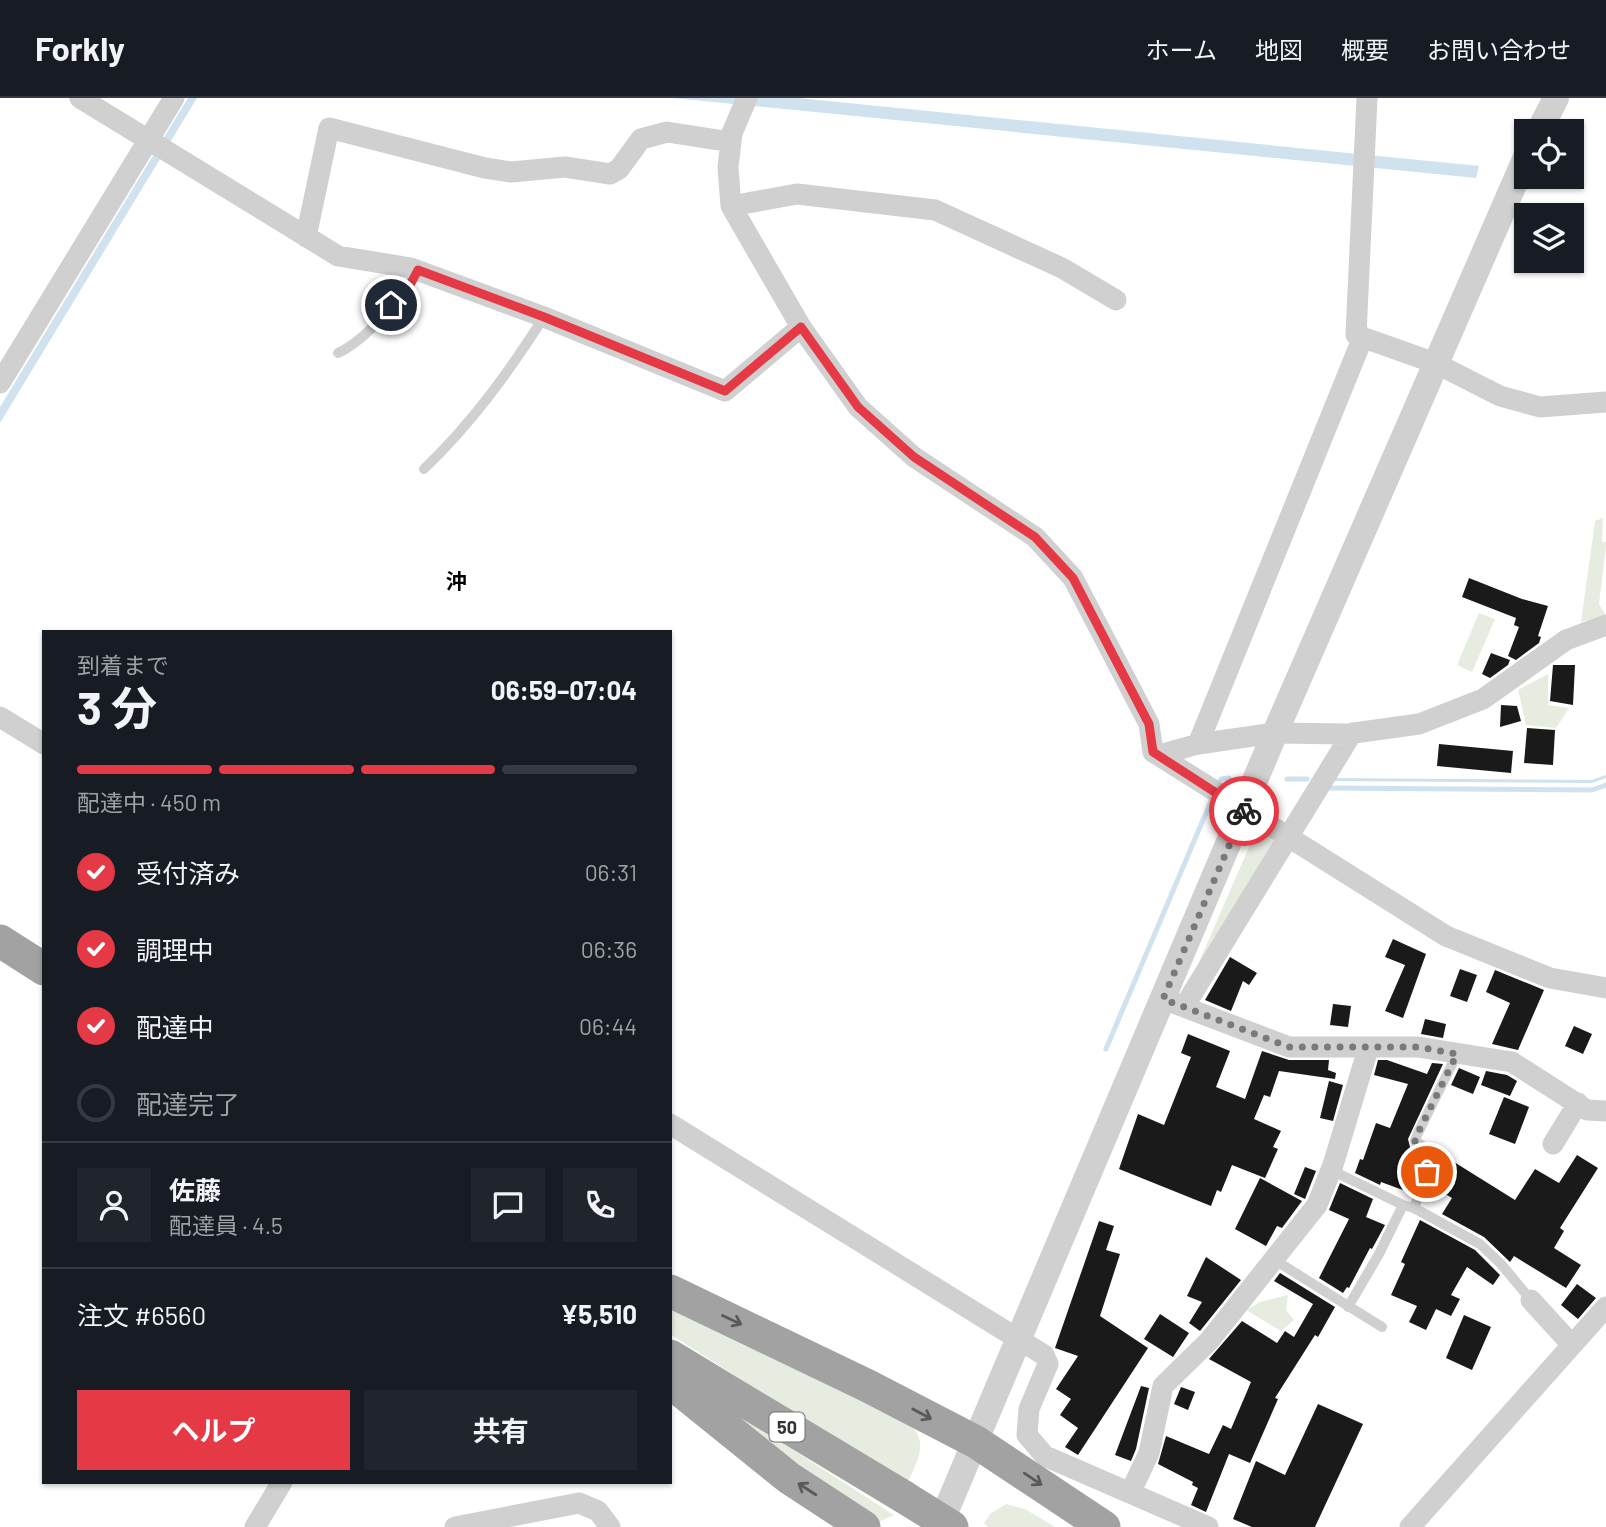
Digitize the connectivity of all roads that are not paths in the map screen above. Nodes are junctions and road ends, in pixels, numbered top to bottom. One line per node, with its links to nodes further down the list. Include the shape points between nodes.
1 (80, 98): 7 (street)
2 (174, 98): 7 (street)
3 (1367, 98): 16 (street, via 1356,335)
4 (1556, 98): 6 (street)
5 (745, 102): 8 (street)
6 (1545, 119)
7 (149, 139): 11 (street); 19 (street)
8 (731, 142): 10 (street); 11 (street, via 667,132 641,139 610,174 565,167 511,172 329,128)
9 (1514, 184): 18 (street)
10 (731, 206): 13 (street, via 797,194 935,210 1062,268); 15 (street)
11 (306, 237): 12 (street, via 338,256)
12 (418, 270): 14 (street); 17 (lane, via 410,285 355,345)
13 (1116, 300)
14 (544, 317): 15 (street, via 725,391); 21 (lane, via 502,382 459,436)
15 (801, 327): 28 (street, via 858,407 914,457 1035,537 1073,578 1149,724 1153,752)
16 (1363, 337): 18 (street); 27 (street)
17 (338, 353)
18 (1435, 362): 20 (street, via 1500,396 1539,407); 24 (street)
19 (0, 383)
20 (1606, 402)
21 (424, 469)
22 (1606, 625): 25 (street, via 1566,640 1483,699 1419,724)
23 (0, 717): 26 (street)
24 (1275, 733): 25 (street); 27 (street); 29 (street)
25 (1352, 733): 30 (street)
26 (42, 743)
27 (1198, 744): 28 (street)
28 (1159, 755): 29 (street)
29 (1244, 811): 30 (street); 34 (street)
30 (1289, 836): 33 (street, via 1446,936 1550,978); 34 (street)
31 (0, 941): 32 (highway)
32 (42, 968)
33 (1606, 988)
34 (1173, 1003): 35 (street, via 1289,1047); 49 (street)
35 (1368, 1049): 36 (street, via 1418,1047); 41 (street)
36 (1457, 1054): 37 (street, via 1512,1062); 42 (lane, via 1415,1141 1434,1154)
37 (1577, 1103): 38 (street, via 1587,1110); 40 (street)
38 (1606, 1111)
39 (672, 1125): 49 (street)
40 (1553, 1144)
41 (1331, 1170): 42 (lane); 43 (street, via 1317,1205)
42 (1408, 1206): 45 (lane, via 1480,1244); 46 (lane)
43 (1273, 1259): 46 (lane); 55 (street, via 1209,1340 1163,1386 1149,1453)
44 (672, 1291): 53 (highway, one-way to 53)
45 (1531, 1300): 50 (street)
46 (1348, 1307): 48 (lane)
47 (1606, 1307): 50 (street)
48 (1382, 1327)
49 (1020, 1339): 53 (street); 55 (street, via 1044,1355 1048,1364 1029,1409 1027,1435 1045,1456)
50 (1572, 1345): 64 (street)
51 (672, 1357): 61 (highway, 50, bridge)
52 (672, 1384): 59 (highway, one-way to 52, via 789,1478)
53 (976, 1442): 60 (street); 62 (highway, one-way to 62)
54 (281, 1484): 56 (street)
55 (1130, 1493): 63 (street)
56 (264, 1524)
57 (455, 1527): 58 (street, via 579,1503 598,1511)
58 (610, 1527)
59 (864, 1527)
60 (939, 1527)
61 (952, 1527)
62 (1104, 1527)
63 (1208, 1527)
64 (1410, 1527)

